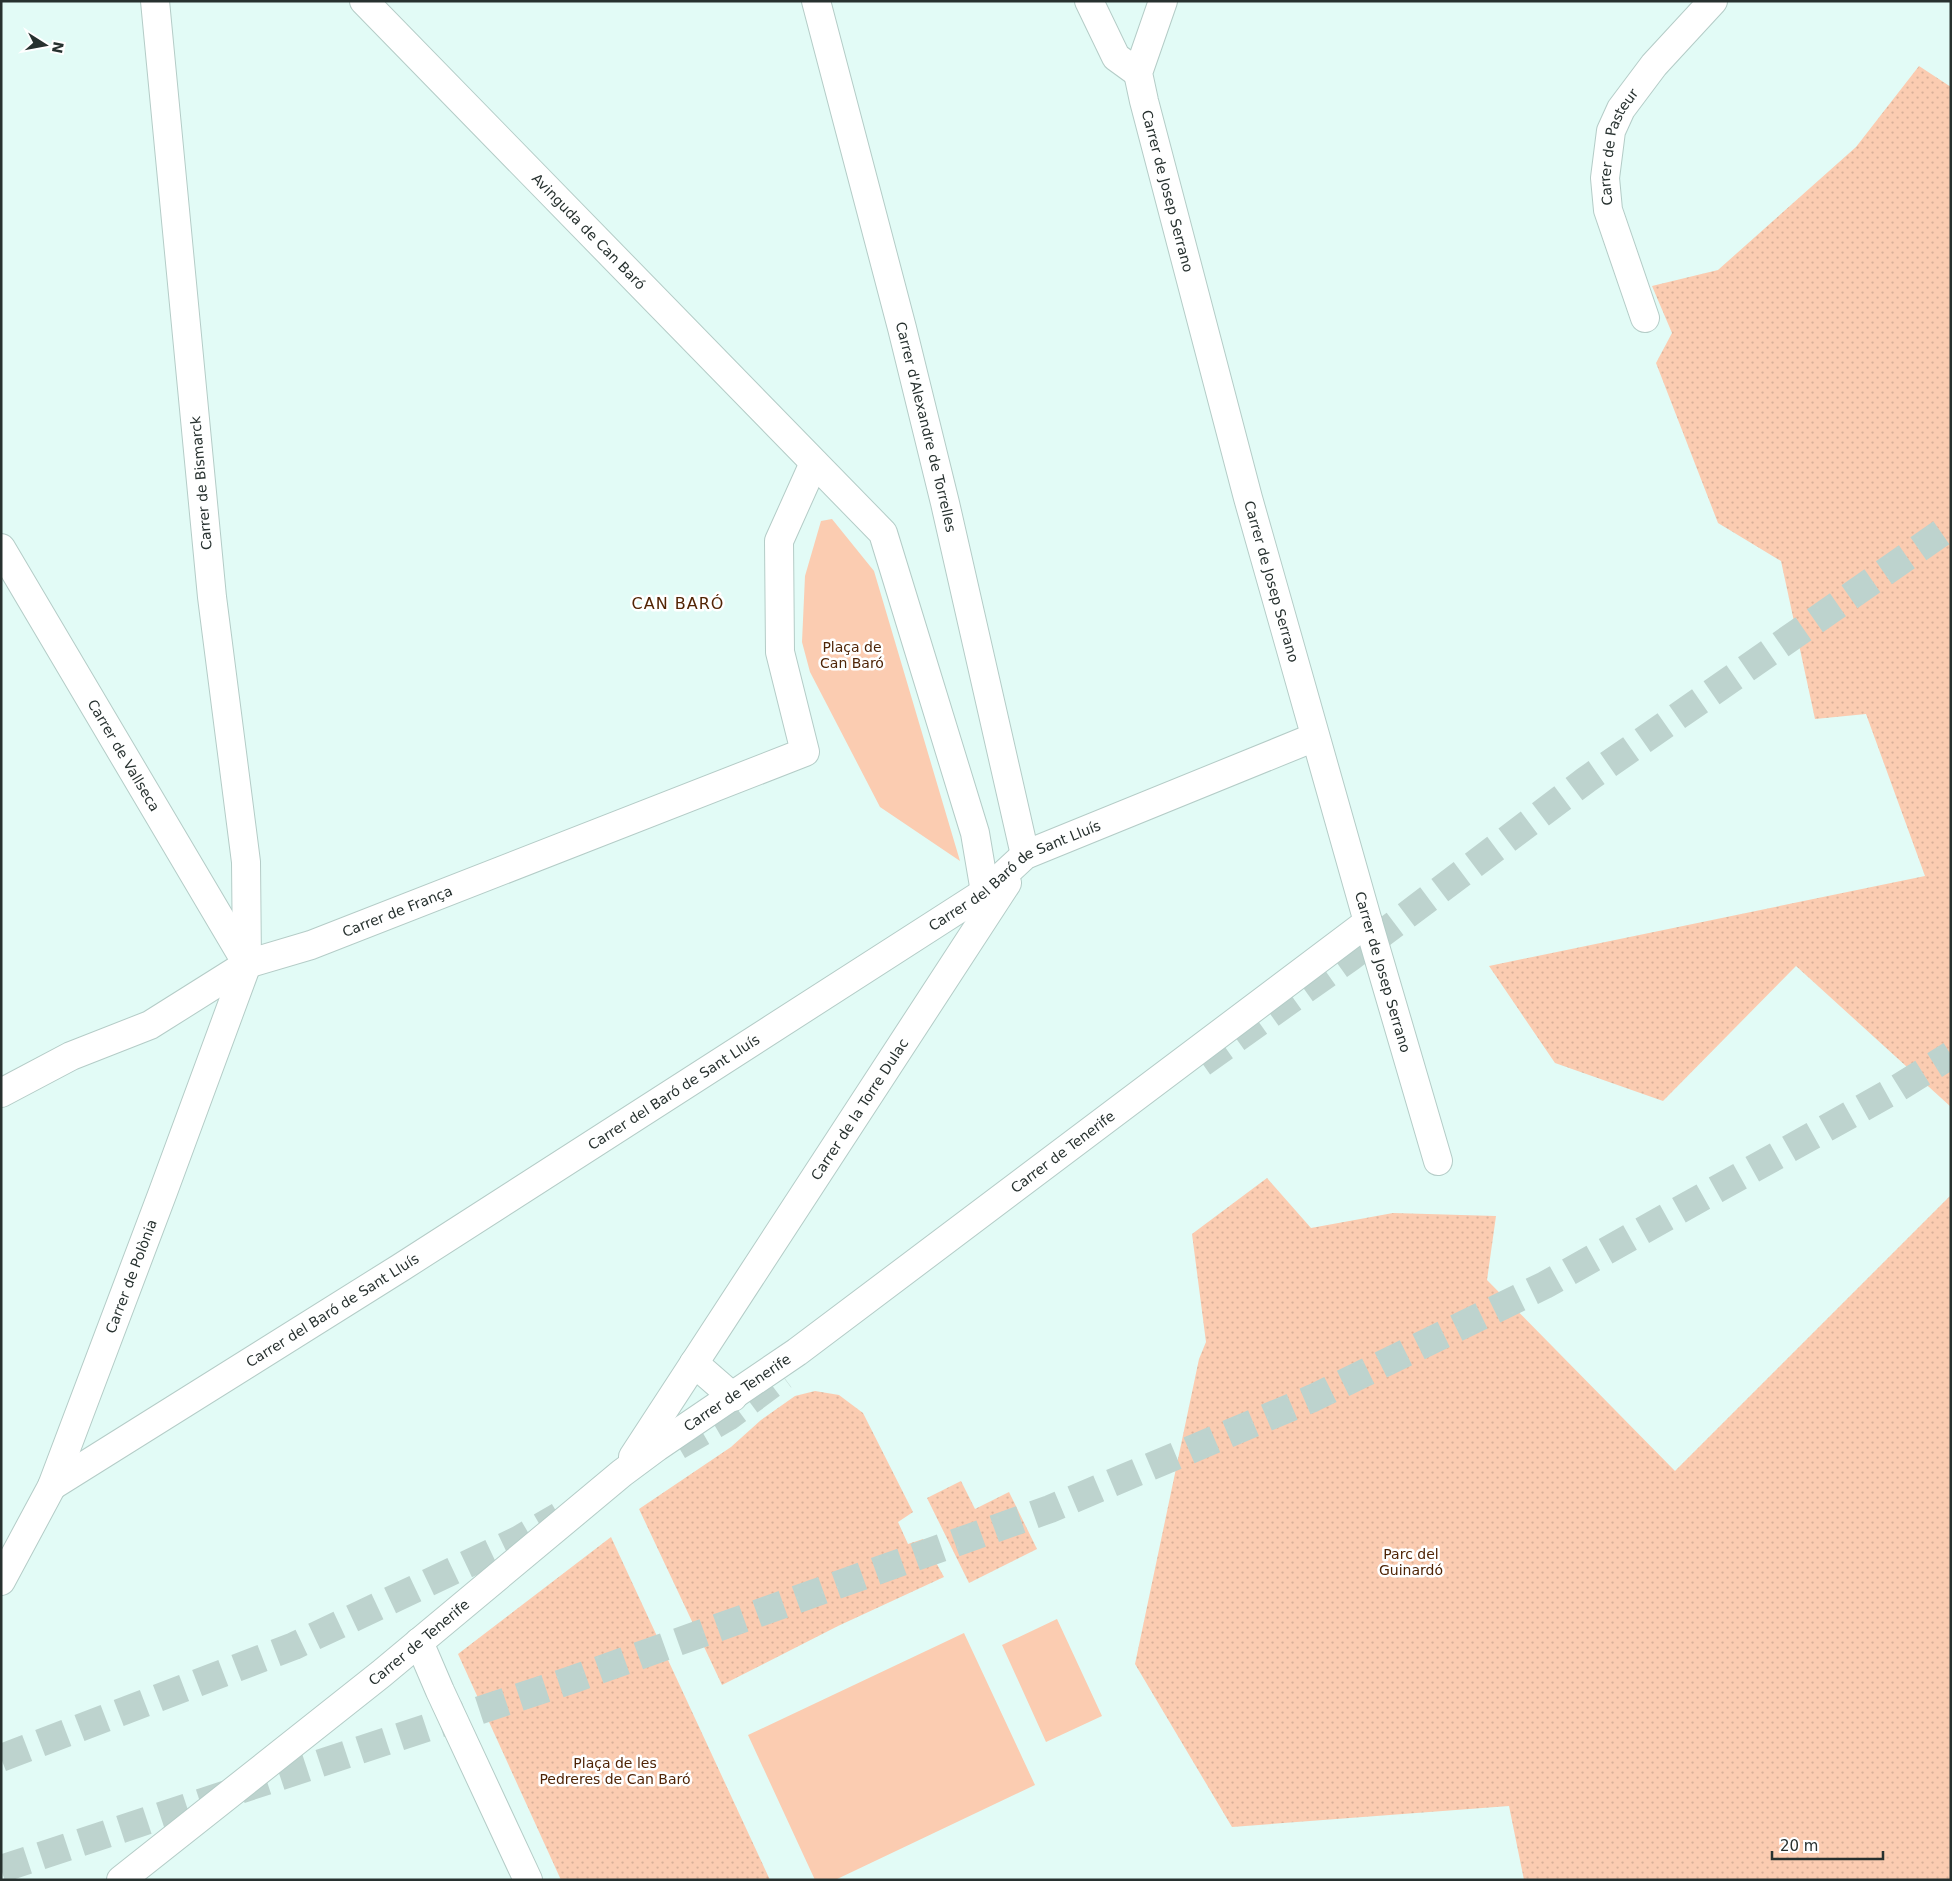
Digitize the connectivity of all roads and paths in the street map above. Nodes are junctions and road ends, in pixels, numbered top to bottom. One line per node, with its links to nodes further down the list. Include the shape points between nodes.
1 (155, 1): 15 (street, Carrer de Bismarck, via 212,598 246,862)
2 (364, 1): 9 (street, Avinguda de Can Baró)
3 (816, 1): 12 (street, Carrer d'Alexandre de Torrelles, via 902,328)
4 (1089, 1): 7 (street, via 1116,57)
5 (1163, 1): 7 (street)
6 (1712, 1): 8 (street, Carrer de Pasteur, via 1621,109 1611,131 1605,178 1608,210)
7 (1138, 73): 11 (street, Carrer de Josep Serrano, via 1246,488)
8 (1645, 318)
9 (814, 463): 13 (street, via 884,533 975,833); 15 (street, Carrer de França, via 779,541 780,652 805,752 311,945)
10 (1, 548): 15 (street, Carrer de Vallseca)
11 (1315, 737): 12 (street, Carrer del Baró de Sant Lluís); 14 (street, Carrer de Josep Serrano)
12 (1025, 855): 13 (street, Carrer del Baró de Sant Lluís); 18 (street, Carrer de la Torre Dulac)
13 (985, 892): 21 (street, Carrer del Baró de Sant Lluís, via 400,1268)
14 (1368, 922): 17 (street, Carrer de Josep Serrano); 19 (street, Carrer de Tenerife)
15 (247, 964): 16 (street, Carrer de França, via 150,1025 71,1056); 21 (street, Carrer de Polònia)
16 (1, 1093)
17 (1438, 1160)
18 (694, 1363): 19 (street); 20 (street, Carrer de la Torre Dulac)
19 (733, 1397): 20 (street, Carrer de Tenerife)
20 (622, 1473): 23 (street, Carrer de Tenerife)
21 (52, 1486): 22 (street, Carrer de Polònia)
22 (1, 1581)
23 (419, 1642): 24 (street, Carrer de Tenerife); 25 (street)
24 (121, 1880)
25 (528, 1880)

